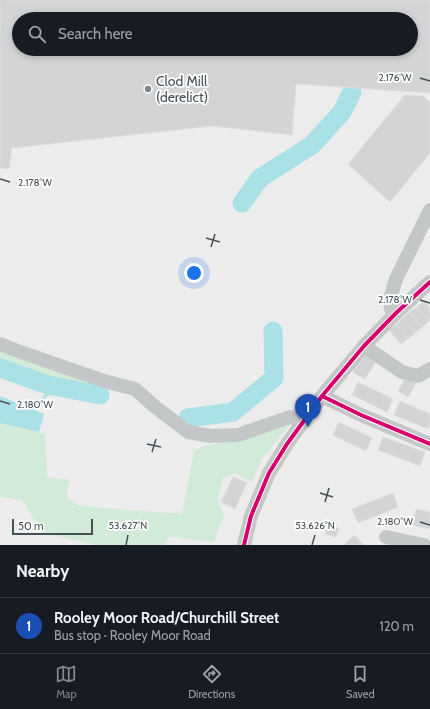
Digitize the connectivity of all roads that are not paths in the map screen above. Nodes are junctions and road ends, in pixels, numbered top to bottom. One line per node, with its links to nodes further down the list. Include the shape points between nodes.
1 (430, 210): 3 (street, via 396,279 390,299 391,309)
2 (428, 288): 3 (street)
3 (396, 313): 5 (street)
4 (0, 344): 8 (street, via 104,381 135,389 188,432 210,436 238,435 290,417)
5 (364, 346): 6 (street, via 402,372 418,376); 7 (street)
6 (430, 369)
7 (322, 396): 8 (street); 9 (street, via 361,416)
8 (304, 421): 11 (street, via 269,473 251,516)
9 (430, 444)
10 (386, 537): 12 (street)
11 (244, 545)
12 (424, 545)

